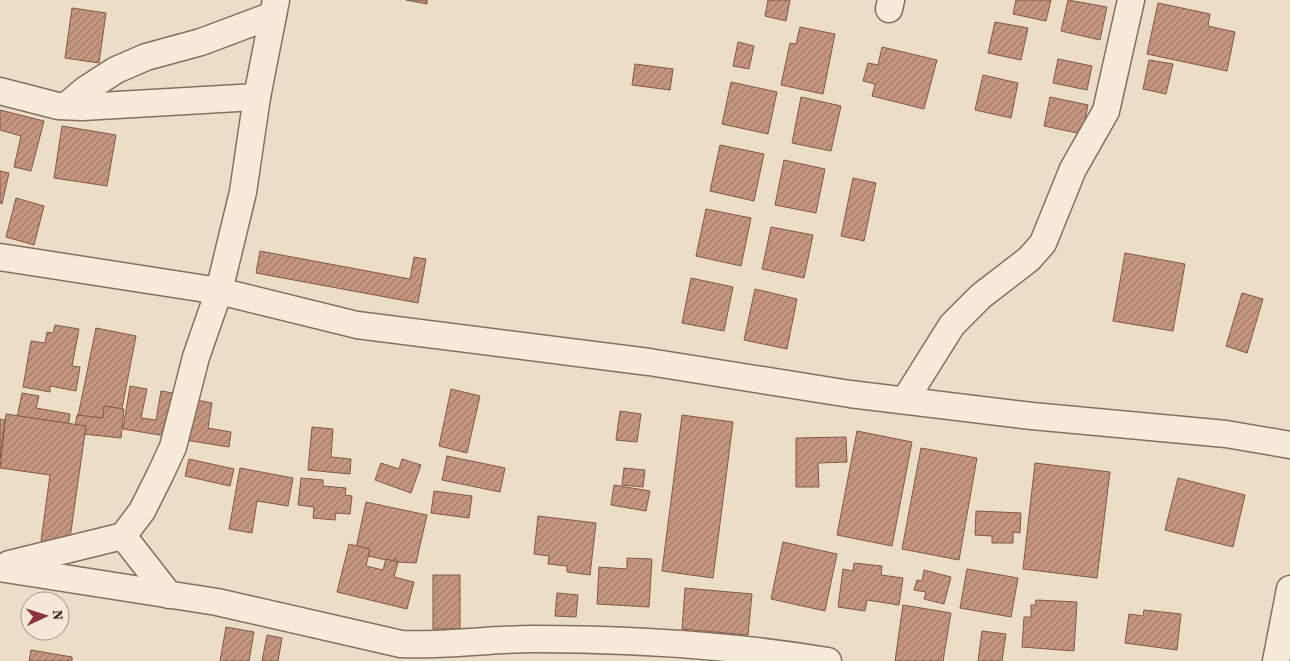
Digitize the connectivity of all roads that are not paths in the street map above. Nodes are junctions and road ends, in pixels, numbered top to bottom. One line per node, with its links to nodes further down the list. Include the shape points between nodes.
1 (1131, 0): 8 (street, via 1106,110 1073,169 1043,242 1029,259 952,325)
2 (274, 7): 4 (street); 5 (street, via 234,30 146,57 116,70)
3 (0, 91): 5 (street)
4 (257, 97): 5 (street, via 108,107); 7 (street, via 244,192)
5 (66, 106)
6 (0, 257): 7 (street)
7 (218, 291): 8 (street, via 357,325 649,362); 10 (street, via 196,358 173,447 142,511)
8 (905, 400): 9 (street, via 1032,416 1226,434)
9 (1290, 445)
10 (123, 536): 11 (street); 13 (street)
11 (0, 567): 13 (street)
12 (1290, 589): 15 (street)
13 (169, 594): 14 (street, via 401,644 531,639 614,640 680,643)
14 (828, 661)
15 (1276, 661)

